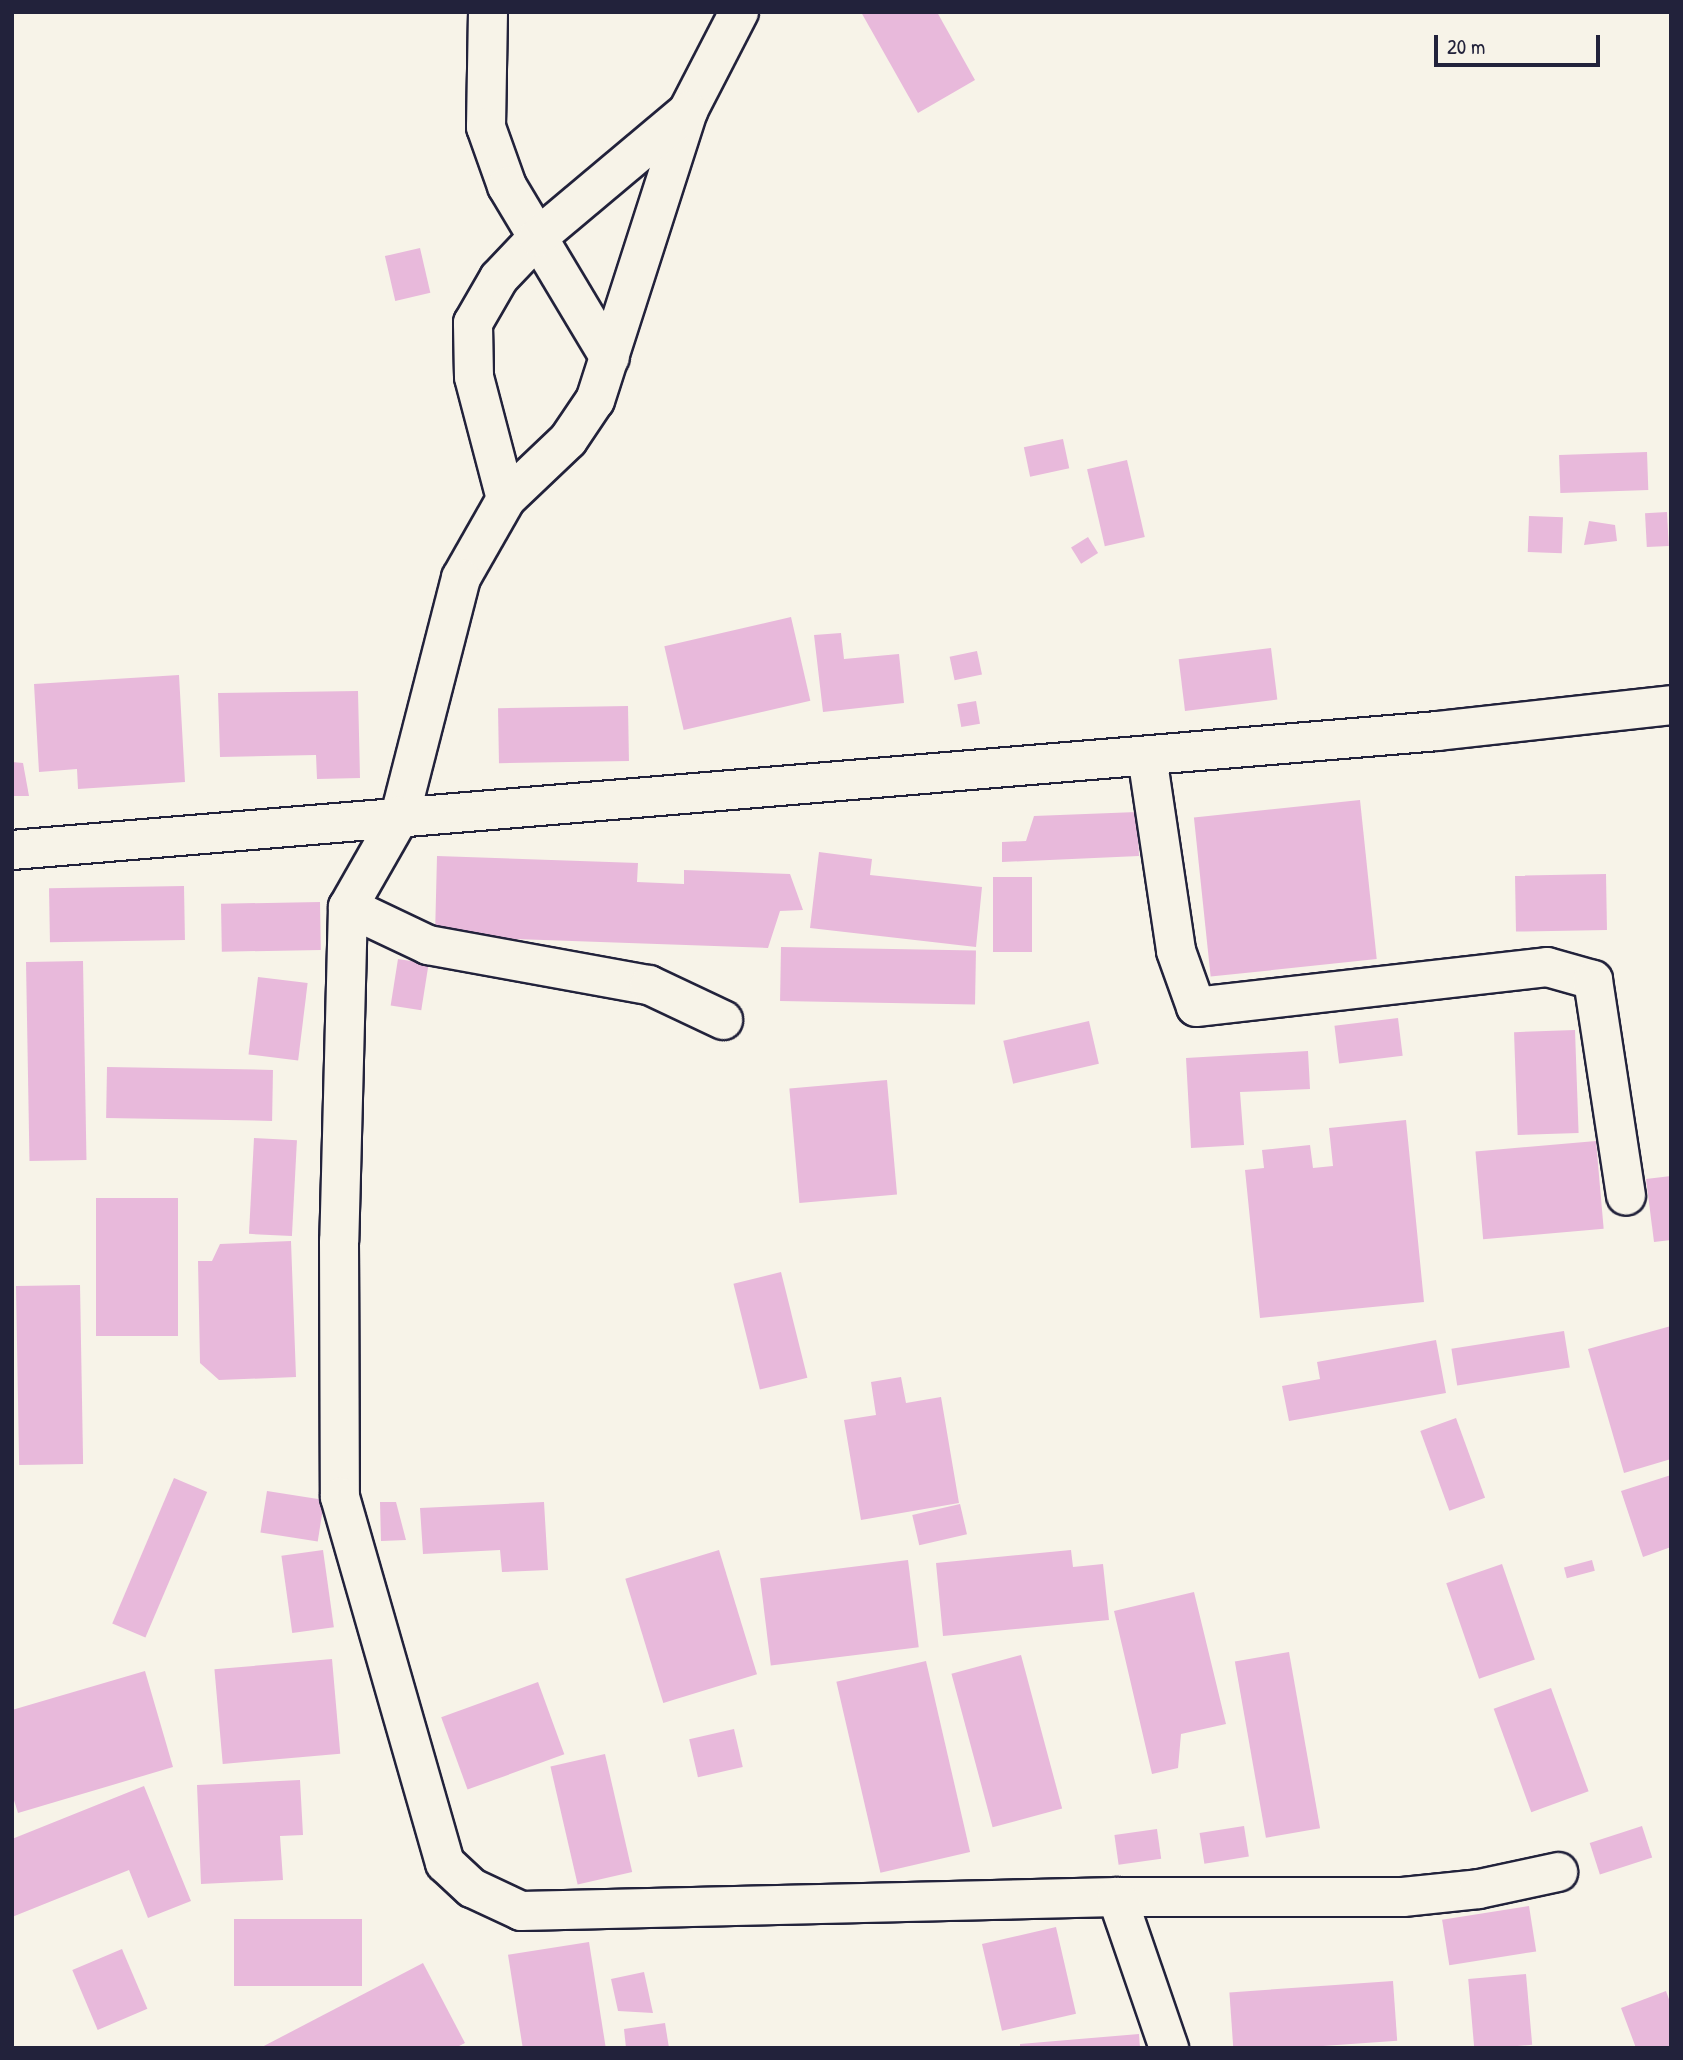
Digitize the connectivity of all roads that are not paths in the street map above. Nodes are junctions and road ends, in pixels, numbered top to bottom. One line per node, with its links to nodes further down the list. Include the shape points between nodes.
1 (488, 12): 4 (street, via 485,127 507,186)
2 (739, 12): 3 (street)
3 (688, 111): 4 (street); 5 (street)
4 (538, 237): 5 (street); 6 (street, via 499,278 474,323 474,377)
5 (610, 358): 6 (street, via 595,400 568,440)
6 (506, 499): 9 (street, via 461,578)
7 (1671, 705): 8 (street)
8 (1147, 756): 9 (street); 13 (street, via 1176,951 1196,1007 1547,967 1593,980)
9 (400, 816): 10 (street); 11 (street)
10 (12, 850)
11 (348, 907): 12 (street, via 428,945 649,985); 15 (street, via 339,1241 340,1497 445,1863 472,1888 521,1911)
12 (723, 1020)
13 (1626, 1195)
14 (1558, 1872): 15 (street, via 1479,1889 1404,1897)
15 (1117, 1897): 16 (street)
16 (1169, 2048)

